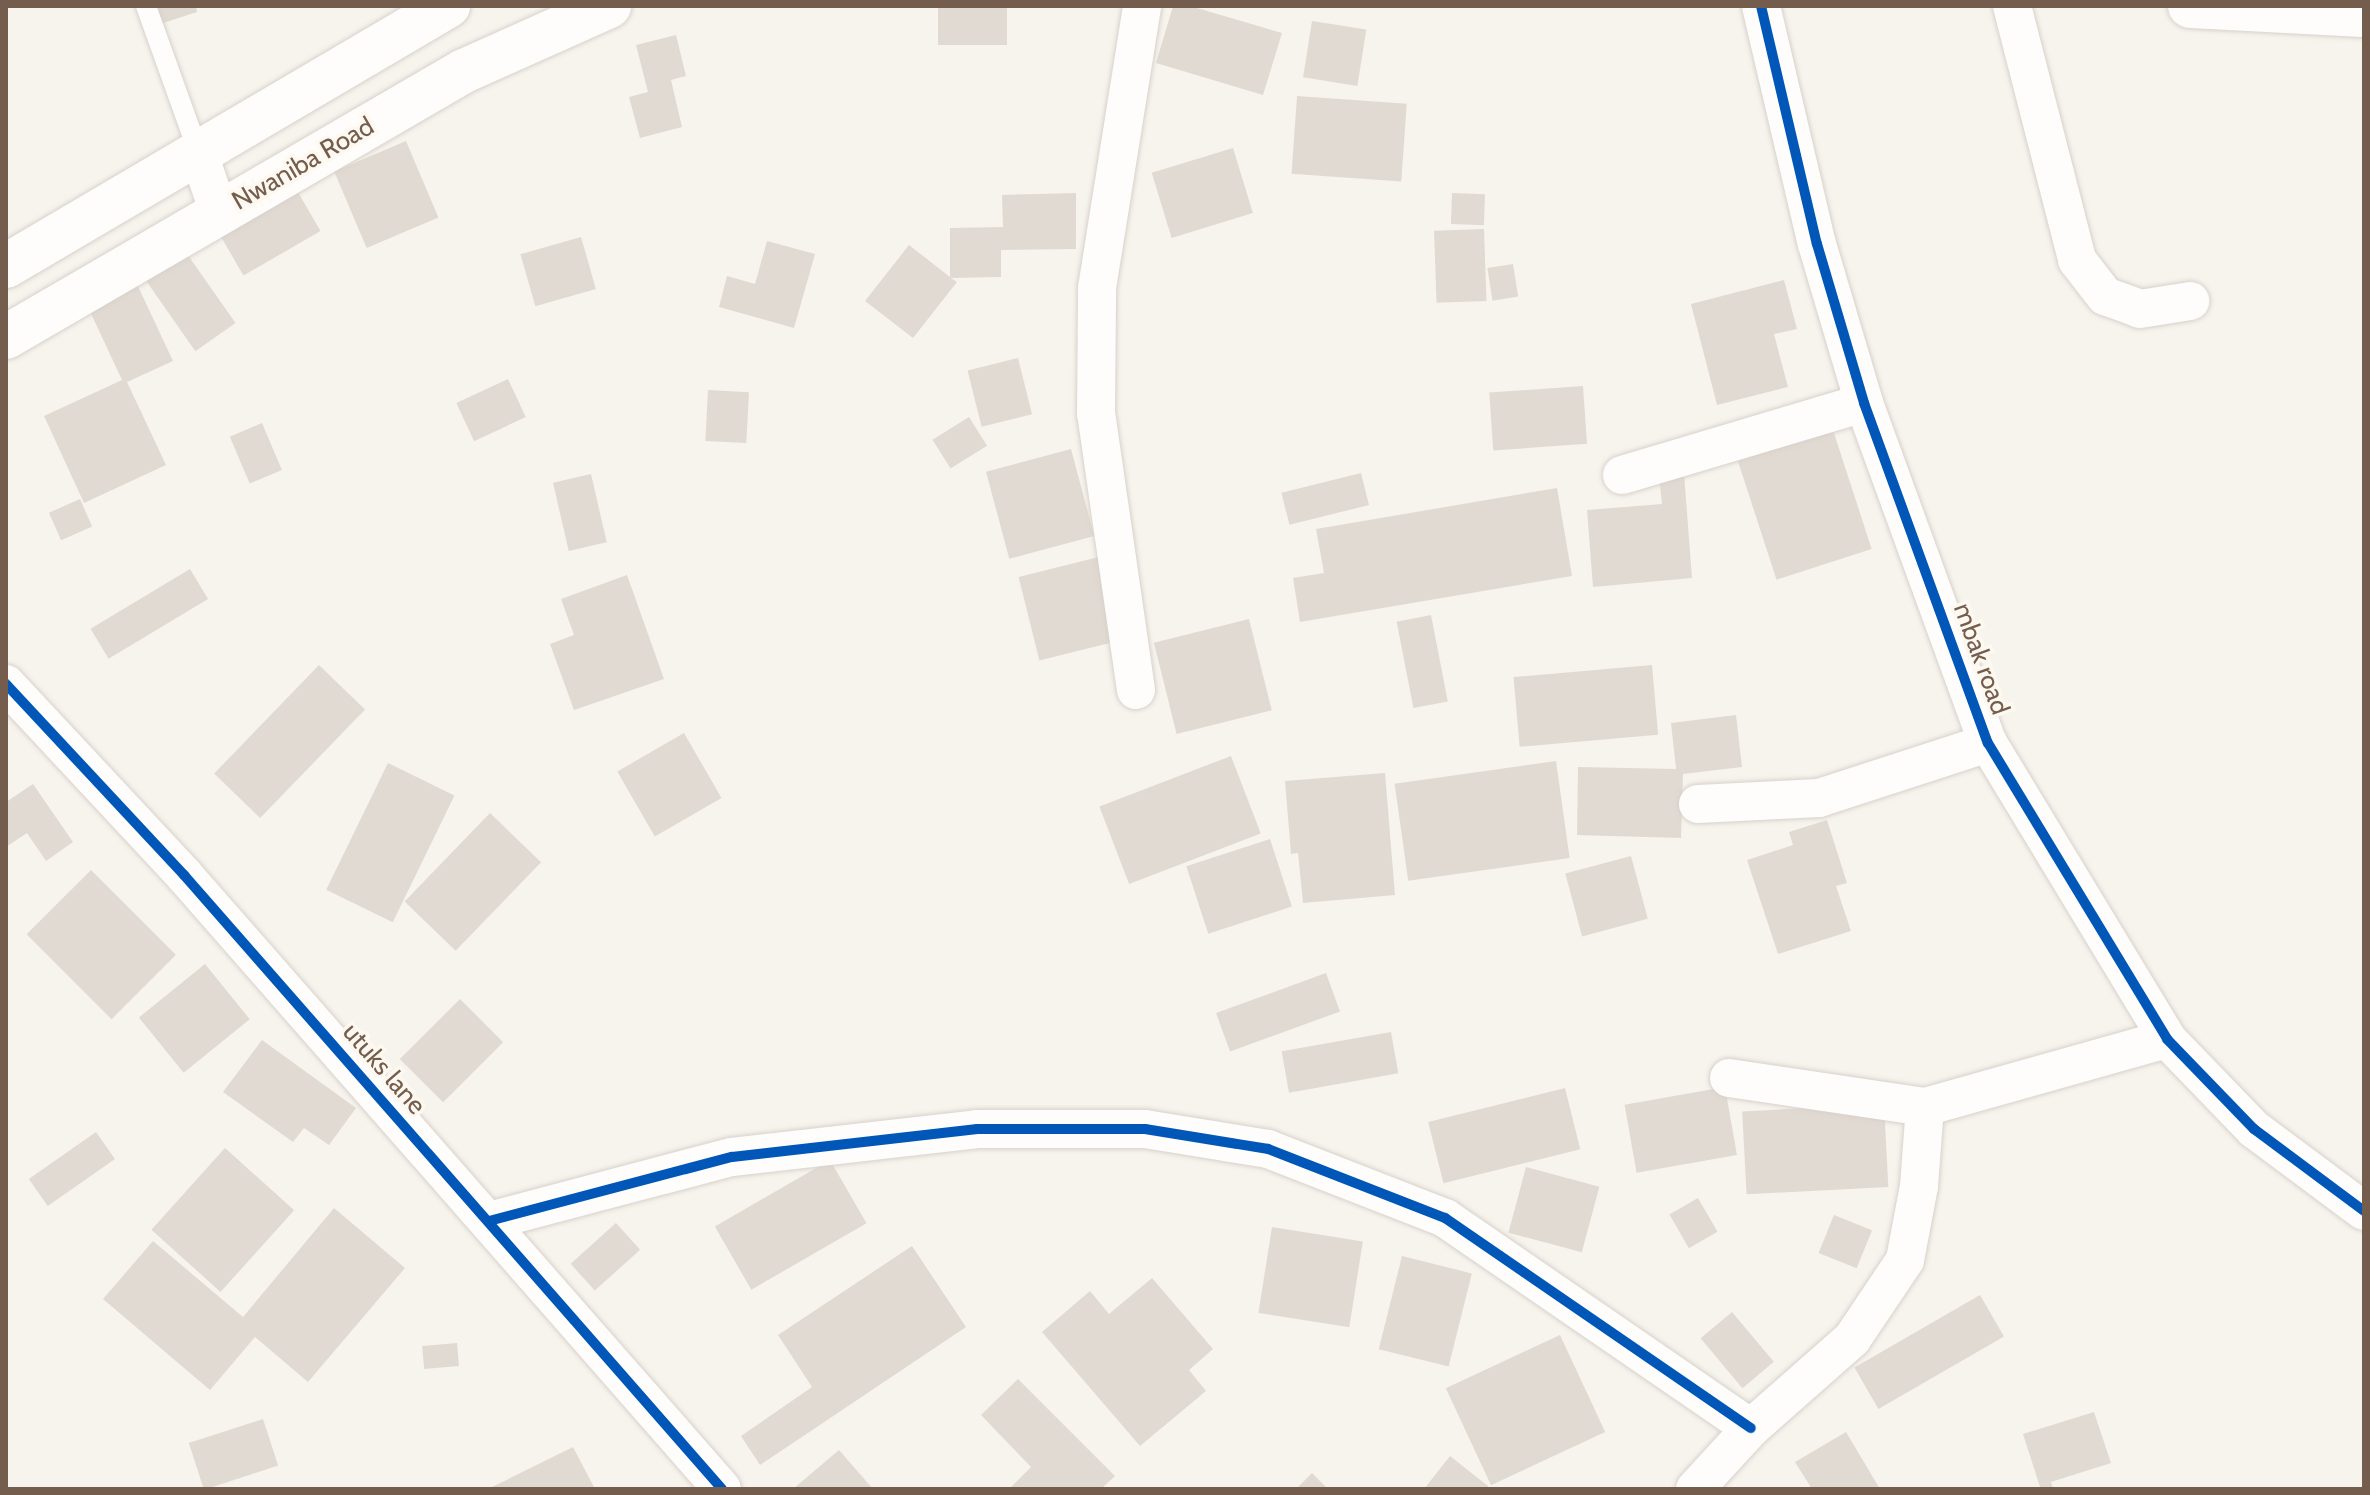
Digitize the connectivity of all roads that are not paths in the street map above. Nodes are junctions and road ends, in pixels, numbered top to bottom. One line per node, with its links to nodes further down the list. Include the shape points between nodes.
1 (146, 6): 9 (lane)
2 (448, 6): 9 (main road)
3 (609, 6): 10 (main road, Nwaniba Road, via 464,71)
4 (1142, 6): 17 (street, via 1097,288 1096,414)
5 (1761, 6): 14 (street, mbak road, via 1817,244)
6 (2012, 6): 12 (street, via 2077,260 2105,296 2140,309)
7 (2190, 6): 8 (main road)
8 (2364, 15)
9 (198, 151): 10 (street); 11 (main road)
10 (219, 213): 13 (main road, Nwaniba Road)
11 (6, 266)
12 (2190, 301)
13 (6, 337)
14 (1864, 403): 15 (street); 18 (street, mbak road)
15 (1622, 475)
16 (6, 684): 24 (street, utuks lane, via 184,875)
17 (1136, 690)
18 (1988, 743): 19 (street, via 1819,798); 20 (street, mbak road)
19 (1698, 804)
20 (2167, 1039): 22 (street); 23 (street, mbak road, via 2254,1129)
21 (1729, 1078): 22 (street)
22 (1925, 1107): 25 (street, via 1919,1186 1905,1260 1852,1339)
23 (2364, 1211)
24 (489, 1221): 25 (street, via 732,1157 977,1129 1145,1129 1268,1149 1445,1218); 26 (street, utuks lane)
25 (1751, 1428): 27 (street)
26 (722, 1489)
27 (1695, 1489)

